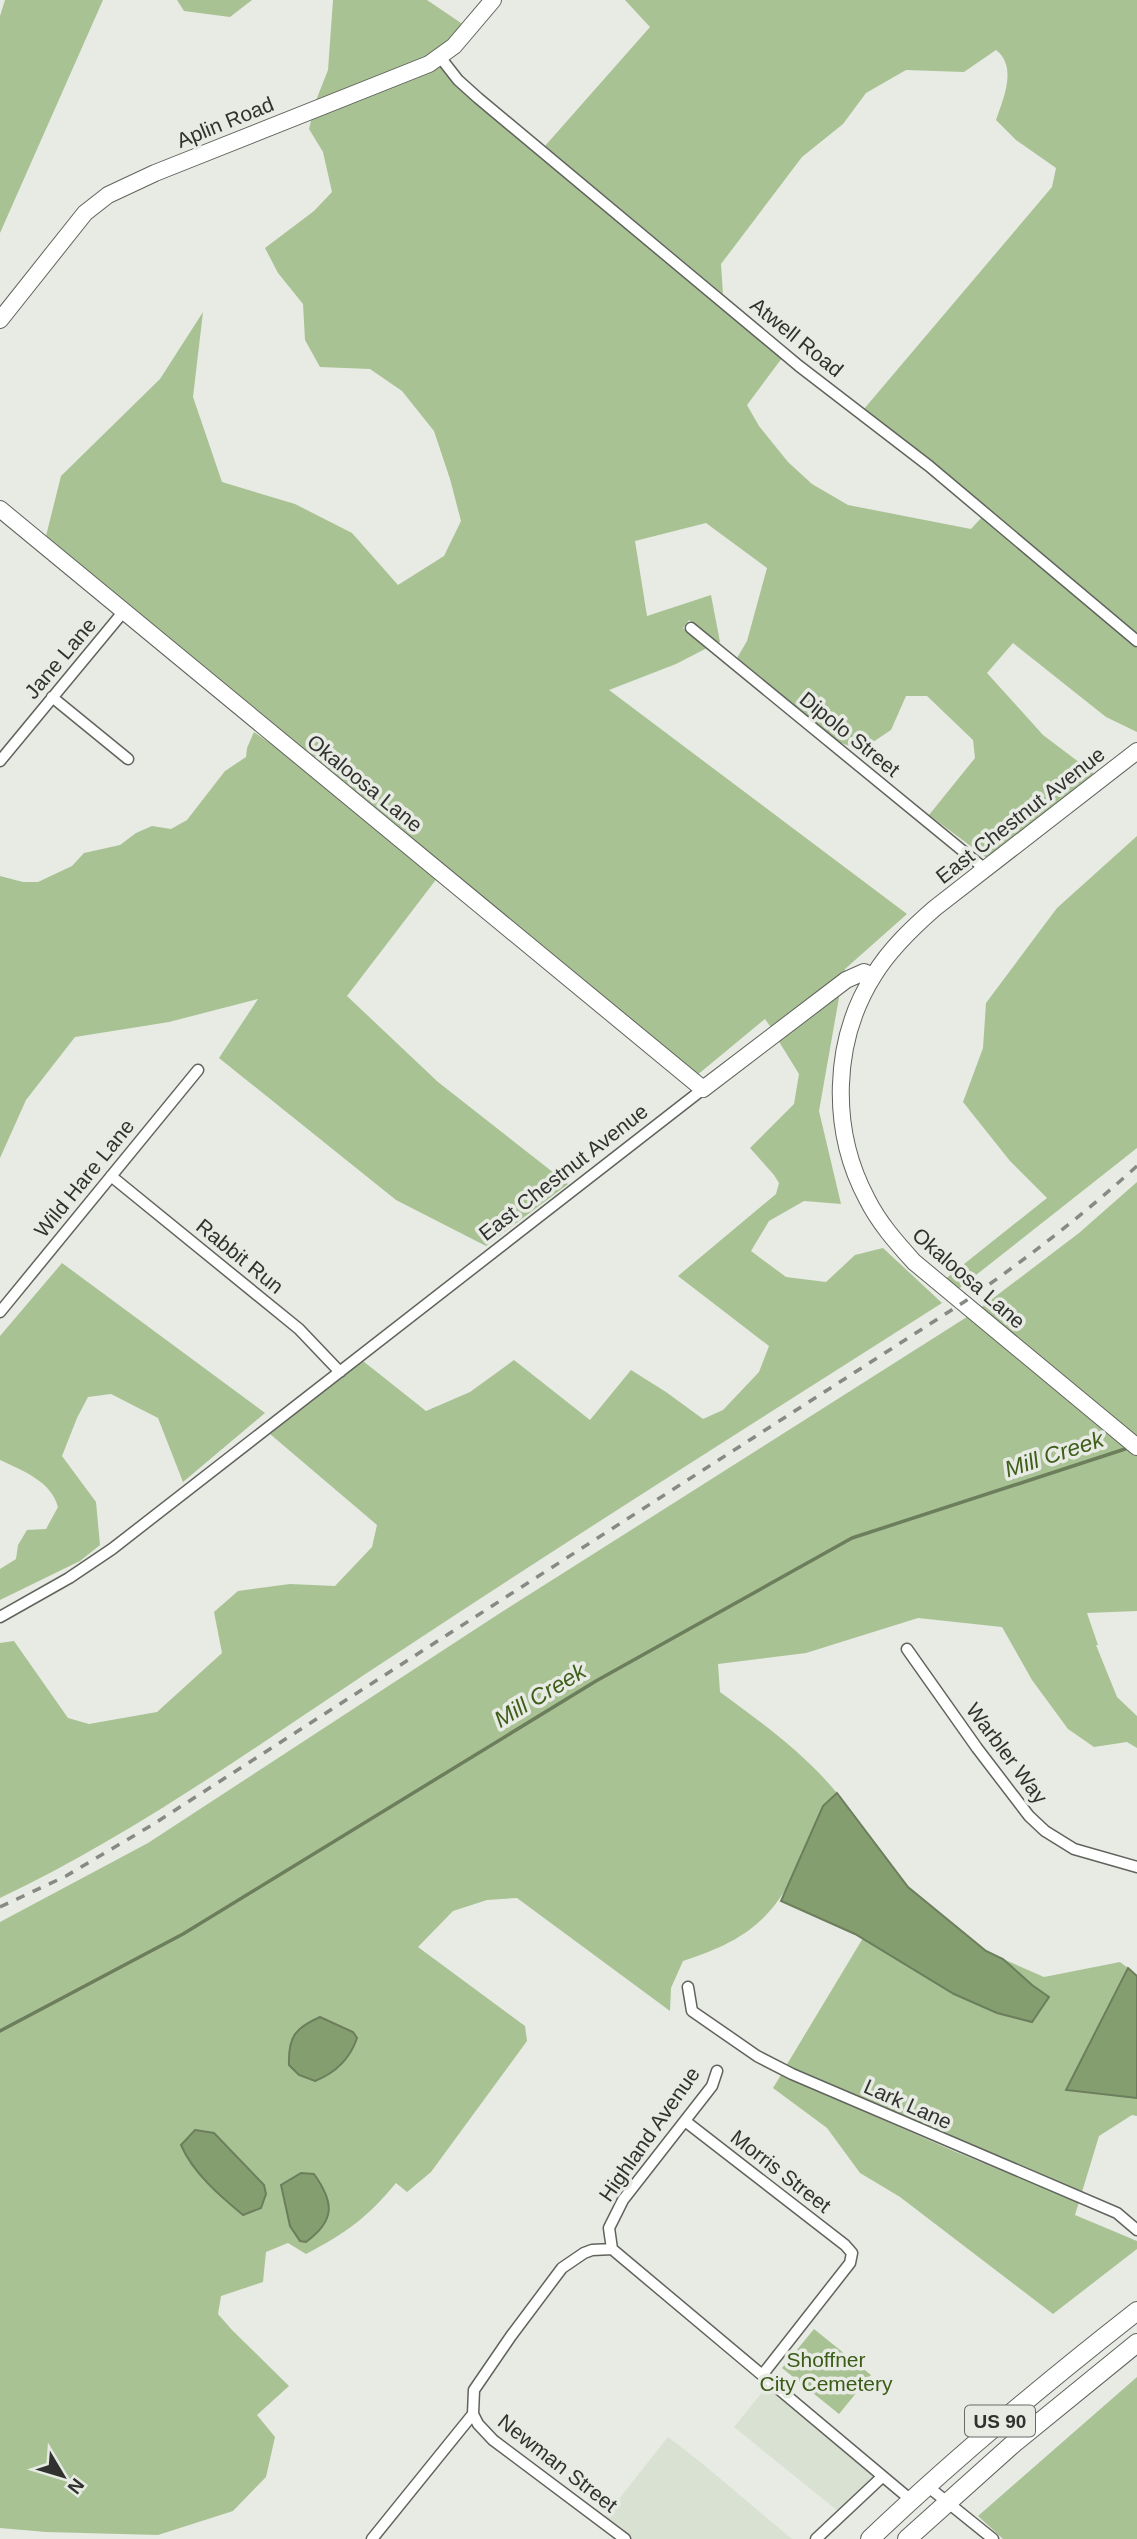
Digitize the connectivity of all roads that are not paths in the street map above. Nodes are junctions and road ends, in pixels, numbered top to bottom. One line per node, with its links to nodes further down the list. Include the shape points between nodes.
1 (493, 0): 2 (street, Aplin Road)
2 (440, 57): 3 (street, Aplin Road, via 108,195 85,214); 7 (street, Atwell Road, via 478,98)
3 (0, 320)
4 (0, 509): 5 (street, Okaloosa Lane)
5 (124, 611): 8 (street, Jane Lane); 15 (street, Okaloosa Lane)
6 (691, 628): 12 (street, Dipolo Street)
7 (1137, 641)
8 (52, 698): 10 (street); 11 (street, Jane Lane)
9 (1137, 751): 12 (street, East Chestnut Avenue)
10 (128, 759)
11 (0, 761)
12 (985, 869): 13 (street, East Chestnut Avenue, via 913,927)
13 (873, 976): 15 (street, East Chestnut Avenue, via 864,972 846,980); 19 (street, Okaloosa Lane, via 853,1020 841,1072 845,1135 867,1199 914,1262)
14 (198, 1070): 16 (street, Wild Hare Lane)
15 (704, 1089): 18 (street, East Chestnut Avenue)
16 (111, 1176): 17 (street, Wild Hare Lane); 18 (street, Rabbit Run, via 299,1329)
17 (0, 1312)
18 (340, 1372): 20 (street, East Chestnut Avenue, via 111,1549)
19 (1137, 1447)
20 (0, 1617)
21 (907, 1649): 22 (street, Warbler Way, via 1037,1824 1074,1849)
22 (1137, 1867)
23 (688, 1987): 26 (street, Lark Lane, via 692,2011 757,2056 1117,2213)
24 (717, 2071): 25 (street, Highland Avenue, via 712,2086)
25 (685, 2121): 27 (street, Highland Avenue, via 613,2217); 30 (street, Morris Street, via 852,2253 850,2263)
26 (1137, 2230)
27 (612, 2249): 30 (street); 31 (street, via 584,2253 556,2276 474,2390)
28 (1137, 2311): 33 (main road, US 90)
29 (1137, 2343): 35 (main road, US 90)
30 (763, 2374): 32 (street)
31 (473, 2414): 36 (street); 37 (street, Newman Street, via 493,2440)
32 (882, 2477): 34 (street); 38 (street)
33 (926, 2485): 34 (main road, US 90); 35 (street)
34 (911, 2500): 39 (main road, US 90)
35 (948, 2502): 40 (main road, US 90); 41 (street)
36 (372, 2539)
37 (625, 2539)
38 (816, 2539)
39 (870, 2539)
40 (907, 2539)
41 (993, 2539)

